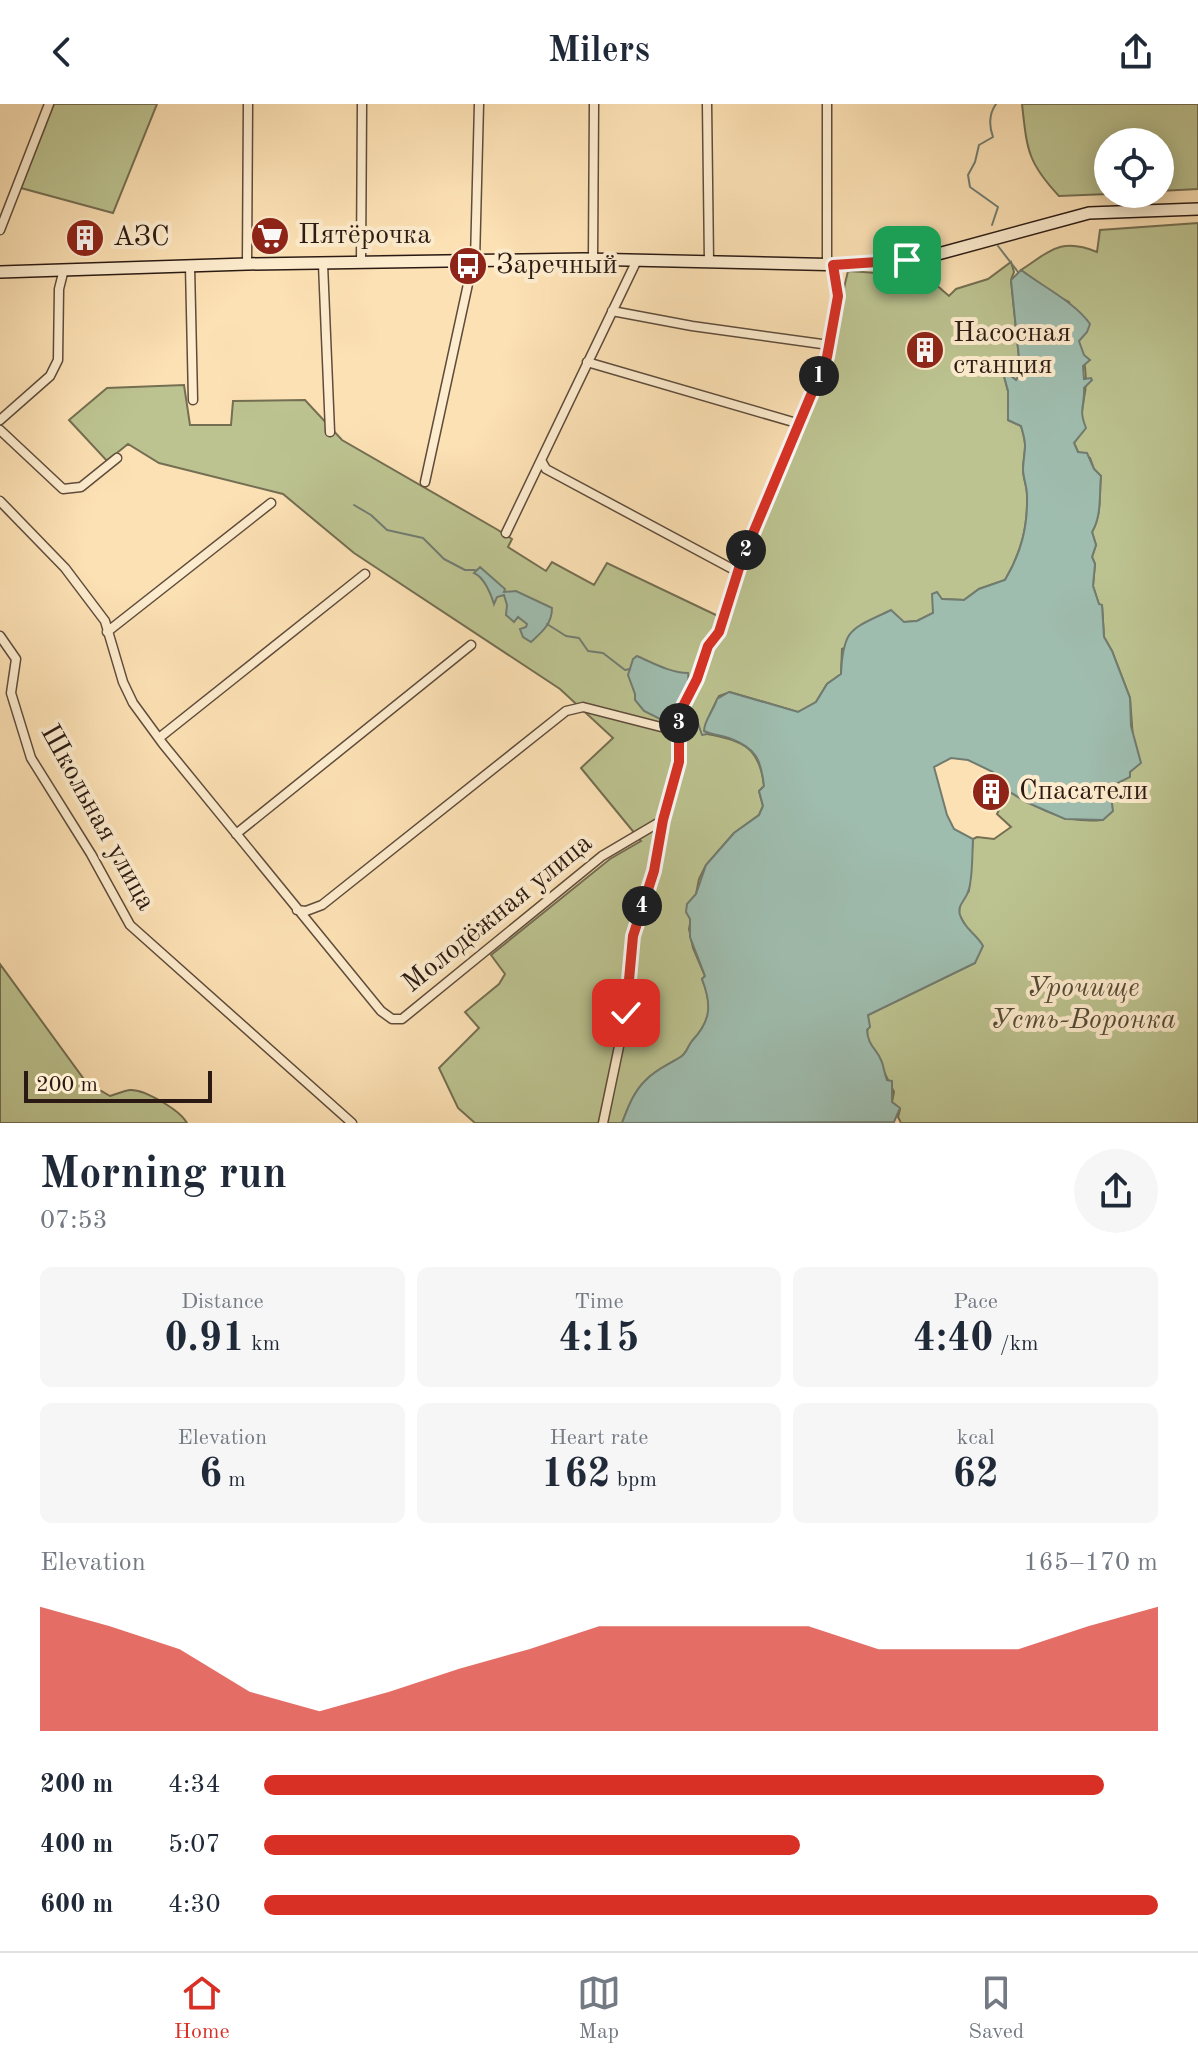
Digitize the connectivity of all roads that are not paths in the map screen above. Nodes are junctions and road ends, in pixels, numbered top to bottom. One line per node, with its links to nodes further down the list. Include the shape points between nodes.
1 (49, 104): 9 (street)
2 (248, 104): 15 (street)
3 (362, 104): 14 (street)
4 (479, 104): 12 (street)
5 (594, 104): 10 (street)
6 (707, 104): 13 (street)
7 (827, 104): 17 (street)
8 (1198, 209): 17 (street, via 1089,213 938,254)
9 (0, 230)
10 (593, 259): 11 (street); 12 (street)
11 (637, 260): 13 (street); 21 (street)
12 (474, 261): 14 (street); 31 (street)
13 (709, 262): 17 (street)
14 (361, 263): 16 (street)
15 (247, 264): 16 (street); 18 (street)
16 (323, 264): 28 (street)
17 (830, 265): 22 (street, via 838,296)
18 (190, 266): 19 (street); 24 (street)
19 (64, 269): 20 (street); 25 (street, via 58,360 50,376)
20 (0, 272)
21 (612, 311): 22 (street); 23 (street)
22 (829, 345): 26 (street)
23 (587, 362): 26 (street); 30 (street)
24 (193, 400)
25 (0, 420)
26 (800, 424): 35 (street)
27 (0, 430): 29 (street, via 63,489 81,487)
28 (330, 432)
29 (117, 458)
30 (542, 462): 34 (street); 35 (street, via 546,469)
31 (425, 482)
32 (0, 501): 37 (street, Молодёжная улица, via 65,568 105,621)
33 (271, 503): 37 (street)
34 (506, 533)
35 (738, 572): 40 (street, via 719,632)
36 (365, 574): 41 (street)
37 (107, 632): 41 (street, Молодёжная улица, via 133,703)
38 (0, 636): 45 (street, Школьная улица, via 16,659 11,693 31,758 130,925)
39 (471, 645): 43 (street)
40 (679, 714): 42 (street, via 679,762); 44 (street, via 661,727 583,707 566,711 322,905)
41 (159, 738): 43 (street, Молодёжная улица)
42 (663, 820): 44 (street, Молодёжная улица, via 602,856 402,1019 381,1011); 46 (street, via 654,871 633,936 626,1013)
43 (236, 834): 44 (street, Молодёжная улица)
44 (296, 909)
45 (352, 1123)
46 (603, 1123)

